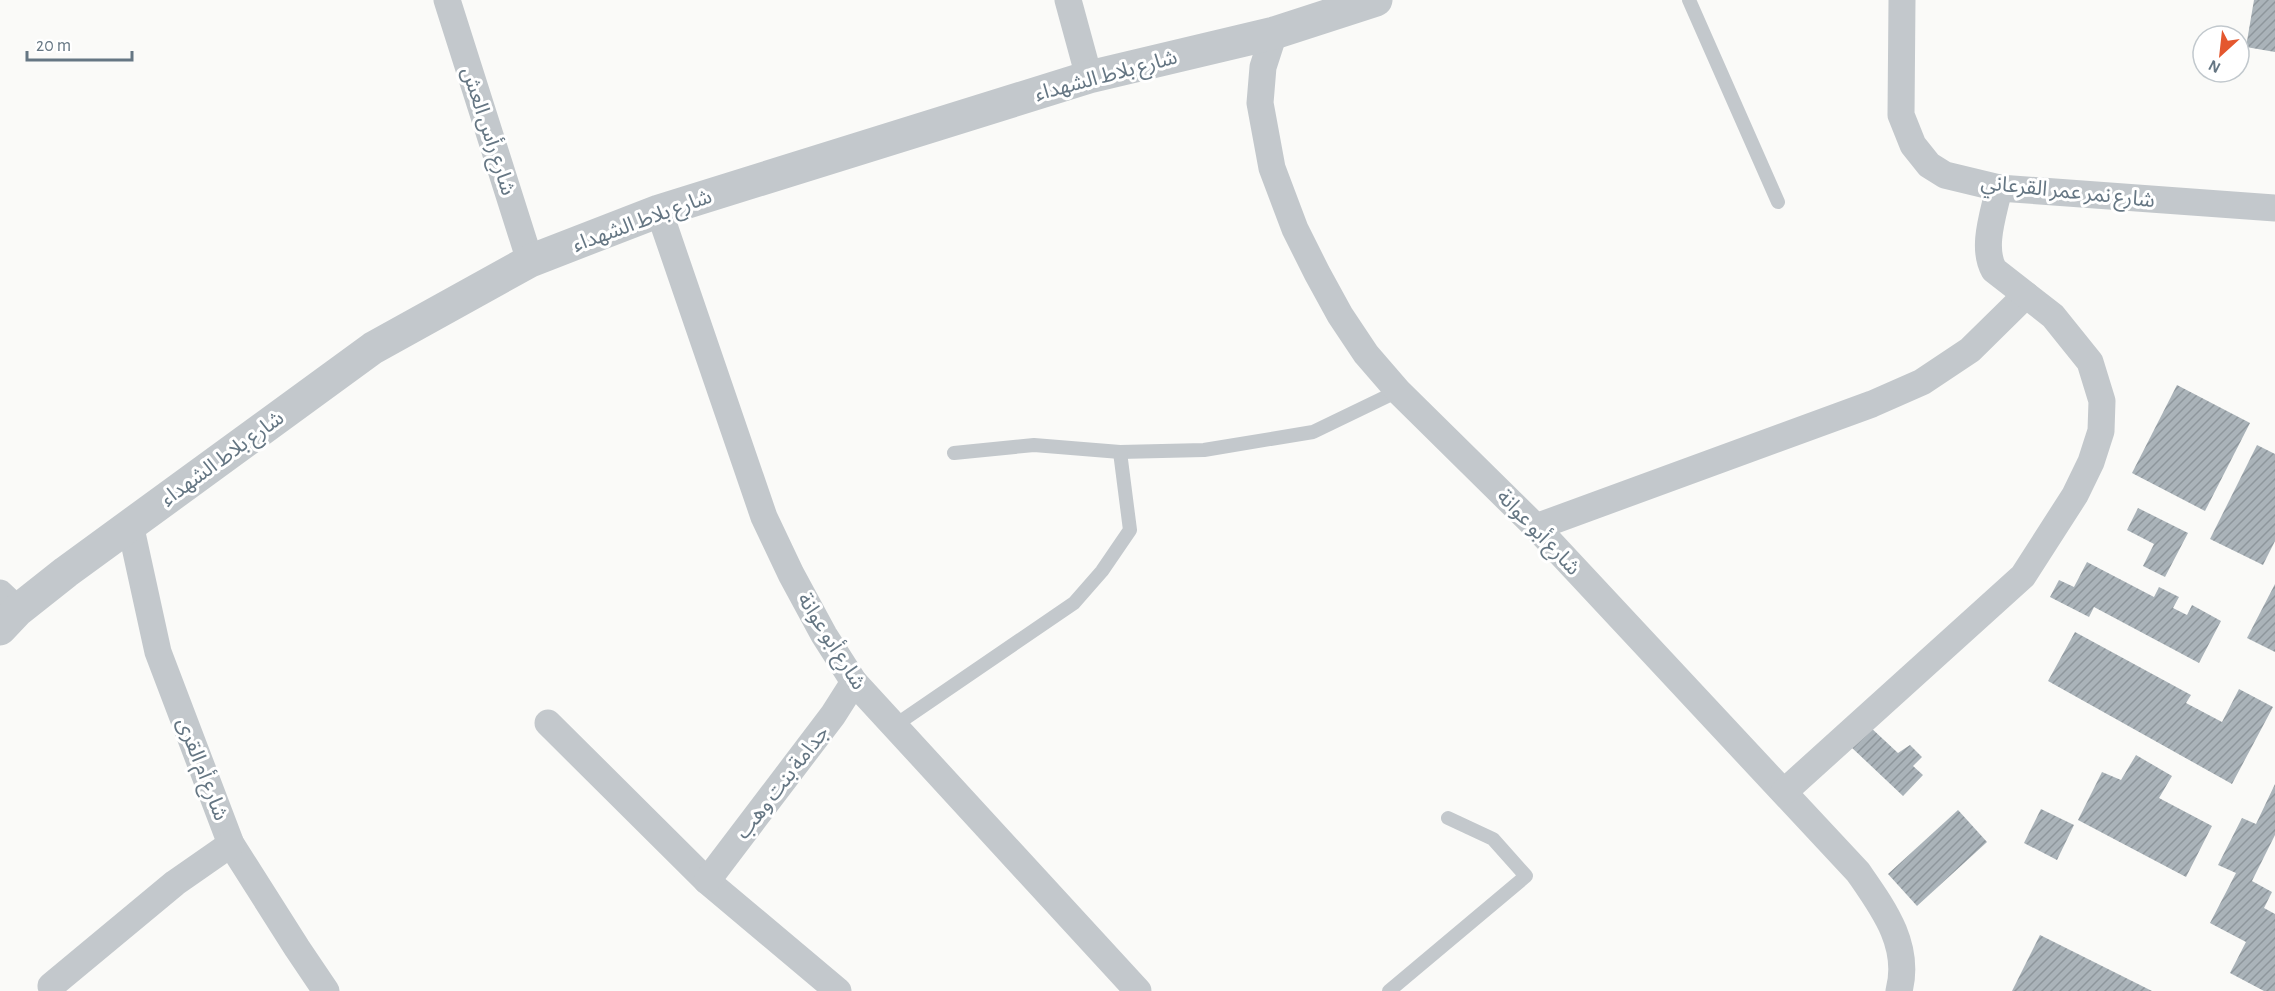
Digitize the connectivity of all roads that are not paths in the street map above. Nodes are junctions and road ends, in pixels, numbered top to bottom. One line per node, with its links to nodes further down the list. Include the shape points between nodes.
1 (447, 0): 12 (street, شارع رأس العش)
2 (1068, 0): 7 (street)
3 (1376, 0): 6 (street, شارع بلاط الشهداء)
4 (1689, 0): 9 (lane)
5 (1902, 0): 8 (street, شارع نمر عمر القرعاني, via 1901,115 1913,145 1929,165 1945,175)
6 (1274, 33): 7 (street, شارع بلاط الشهداء); 14 (street, شارع أبو عوانة, via 1263,66 1260,103 1272,168 1295,229 1340,315)
7 (1089, 77): 11 (street, شارع بلاط الشهداء)
8 (1999, 188): 10 (street, شارع نمر عمر القرعاني); 13 (street, via 1988,260 1994,270)
9 (1778, 202)
10 (2275, 208)
11 (659, 211): 12 (street, شارع بلاط الشهداء); 20 (street, شارع أبو عوانة, via 764,517 824,635)
12 (530, 261): 17 (street, شارع بلاط الشهداء, via 373,348)
13 (2026, 295): 18 (street, via 1970,350 1922,382 1872,404); 23 (street, via 2053,316 2090,362 2102,401 2101,431 2075,495 2023,576)
14 (1398, 391): 15 (lane, via 1313,432 1204,450); 18 (street, شارع أبو عوانة)
15 (1120, 452): 16 (lane, via 1034,445); 22 (lane, via 1130,530 1102,571 1074,603)
16 (954, 453)
17 (130, 524): 19 (street, شارع بلاط الشهداء); 25 (street, شارع أم القرى, via 158,652)
18 (1536, 527): 23 (street, شارع أبو عوانة)
19 (6, 611)
20 (854, 682): 22 (street, شارع أبو عوانة); 26 (street, جدامة بنت وهب, via 834,715)
21 (548, 723): 26 (street)
22 (894, 726): 30 (street, شارع أبو عوانة)
23 (1784, 792): 32 (street, شارع أبو عوانة, via 1858,872 1885,912 1902,957)
24 (1448, 818): 31 (lane, via 1493,839 1526,876)
25 (231, 844): 27 (street, via 175,883); 28 (street, شارع أم القرى)
26 (706, 881): 29 (street)
27 (51, 986)
28 (326, 991)
29 (838, 991)
30 (1138, 991)
31 (1389, 991)
32 (1899, 991)

